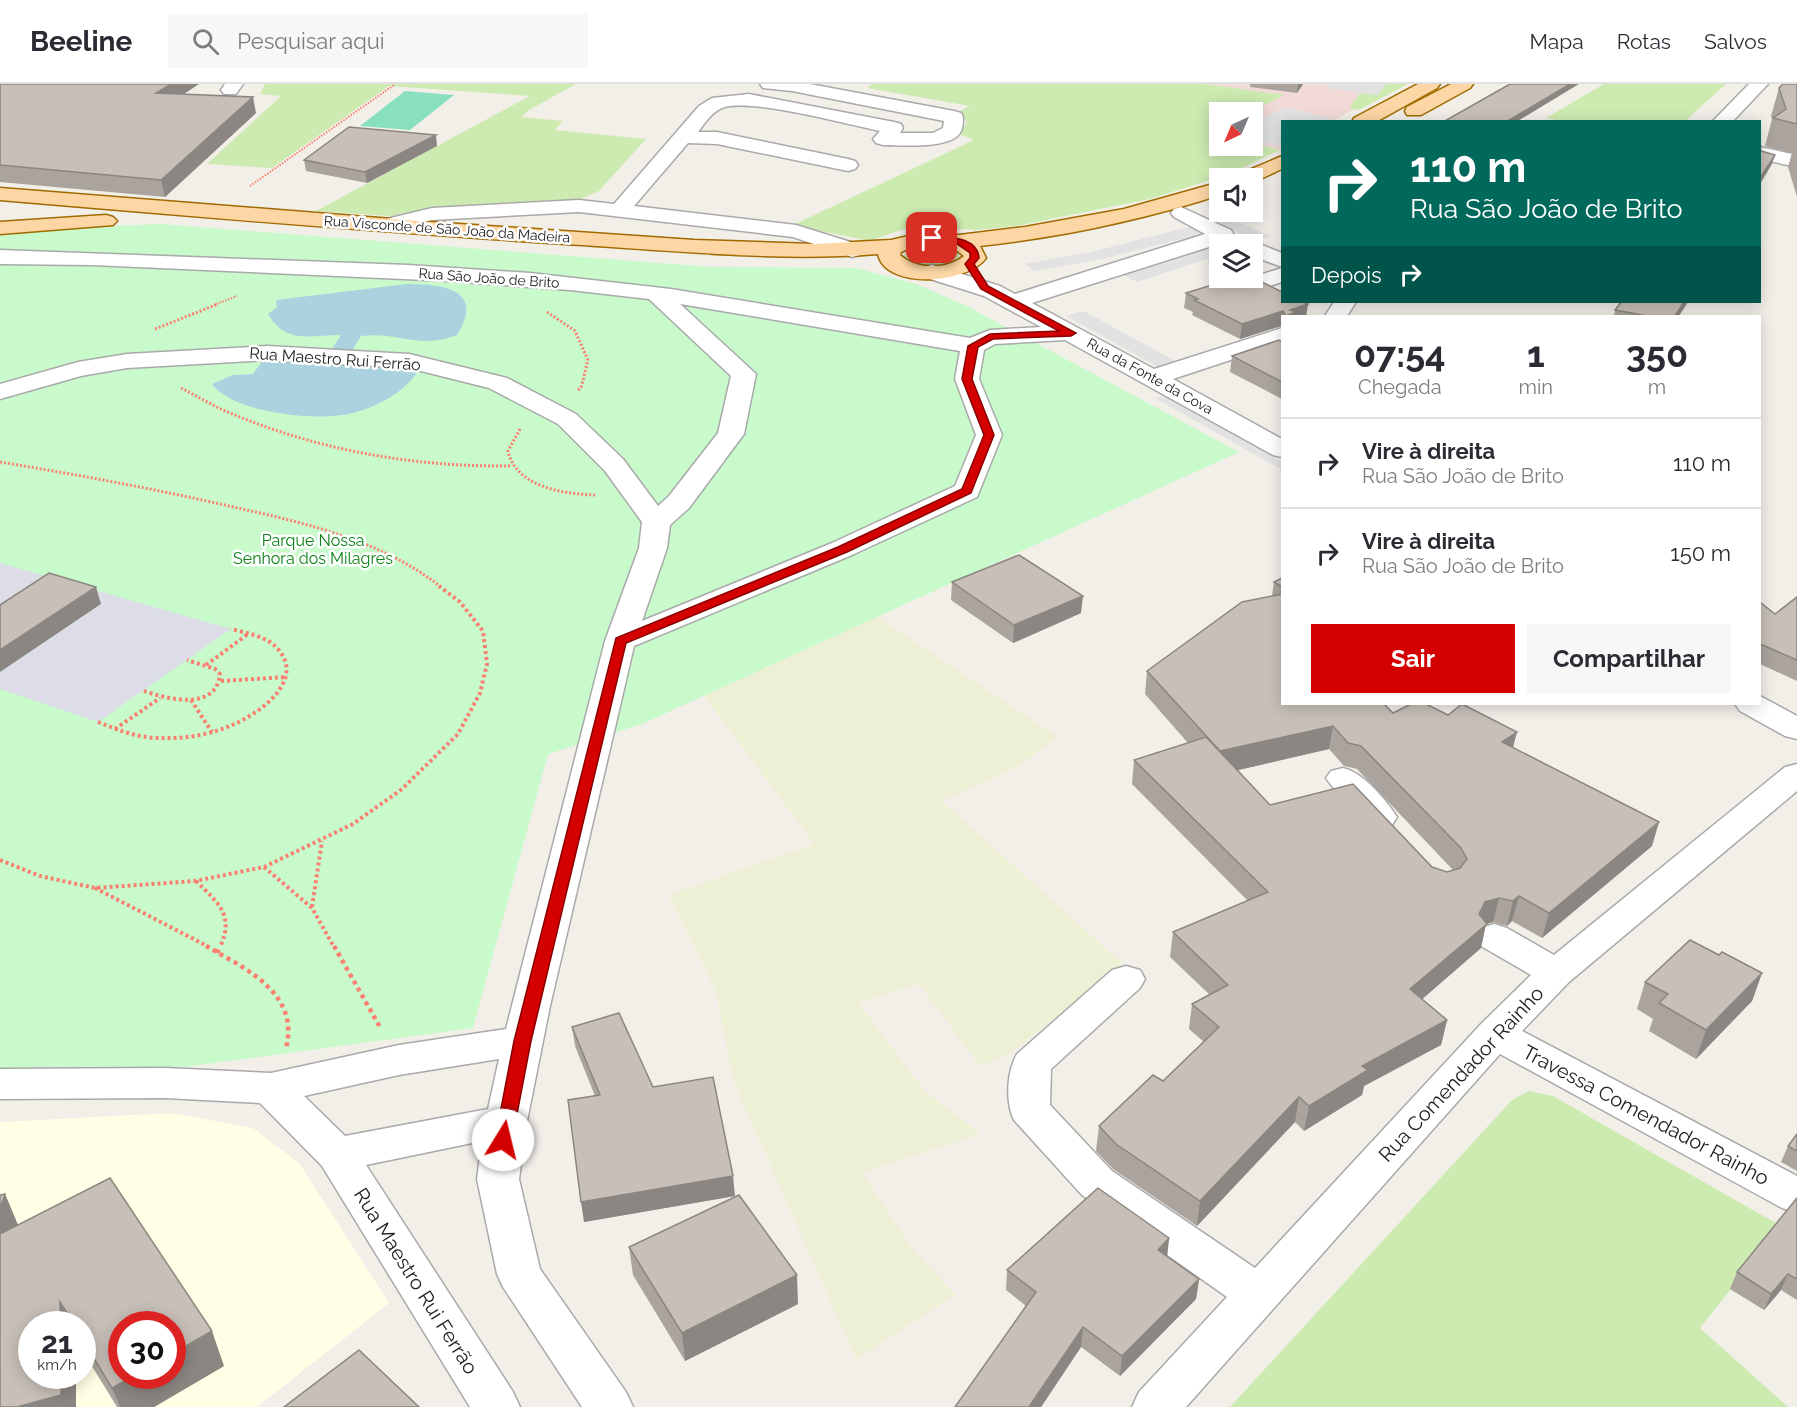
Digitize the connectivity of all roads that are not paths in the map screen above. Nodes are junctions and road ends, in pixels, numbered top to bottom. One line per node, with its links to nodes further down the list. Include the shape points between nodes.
1 (769, 84): 6 (street)
2 (859, 84): 6 (street)
3 (1431, 84): 7 (main road)
4 (1464, 84): 8 (main road)
5 (1759, 84): 9 (street)
6 (844, 96): 10 (street, via 954,117 952,131 936,139 883,139 894,128 749,99 719,102 706,110)
7 (1365, 120)
8 (1398, 120)
9 (1723, 120)
10 (683, 137): 14 (street, via 717,138); 21 (street)
11 (1761, 153): 12 (street)
12 (1797, 161)
13 (1281, 162): 15 (main road)
14 (848, 165)
15 (1263, 171)
16 (1281, 178): 17 (main road)
17 (1263, 186)
18 (1209, 192): 27 (main road, Rua Visconde de São João da Madeira, via 1110,219)
19 (0, 194): 23 (main road, Rua Visconde de São João da Madeira)
20 (1209, 204): 22 (main road, Rua Visconde de São João da Madeira)
21 (620, 210): 23 (street, via 579,206 443,214); 28 (street, via 796,231)
22 (1181, 213): 25 (street); 32 (main road, Rua Visconde de São João da Madeira)
23 (385, 225): 28 (main road, Rua Visconde de São João da Madeira, via 707,247)
24 (0, 228): 30 (main road, Rua Visconde de São João da Madeira, via 71,221 199,220 698,257)
25 (1221, 234)
26 (1209, 239): 39 (street)
27 (959, 242): 30 (main road, Rua Visconde de São João da Madeira, via 917,239); 32 (main road, via 974,252)
28 (852, 250): 30 (main road, Rua Visconde de São João da Madeira)
29 (1263, 253): 33 (street)
30 (894, 254): 34 (main road, Rua Visconde de São João da Madeira, via 916,271)
31 (0, 257): 38 (street, Rua São João de Brito, via 81,256 372,270 569,283)
32 (972, 261): 34 (main road, Rua Visconde de São João da Madeira, via 960,268); 37 (street)
33 (1281, 261)
34 (932, 272): 37 (street, Rua da Fonte da Cova)
35 (1281, 275): 36 (street)
36 (1263, 281)
37 (984, 287): 39 (street, Rua da Fonte da Cova)
38 (657, 295): 42 (street, Rua São João de Brito); 46 (street, via 744,374 731,434 680,502)
39 (1013, 302): 40 (street, Rua da Fonte da Cova)
40 (1071, 333): 42 (street, Rua São João de Brito, via 990,337); 43 (street, Rua da Fonte da Cova)
41 (1281, 335): 43 (street)
42 (973, 346): 47 (street, via 967,379 989,435 967,491 842,549)
43 (1152, 378): 45 (street, Rua da Fonte da Cova)
44 (0, 392): 46 (street, Rua Maestro Rui Ferrão, via 78,369 127,360 267,353 410,361 498,383 567,420 614,465)
45 (1281, 448)
46 (656, 522): 47 (street, via 653,548)
47 (620, 641): 57 (street)
48 (1753, 705): 49 (street)
49 (1797, 729)
50 (1797, 774): 54 (street, Rua Comendador Rainho)
51 (1343, 778): 52 (street)
52 (1400, 838)
53 (1494, 937): 54 (street)
54 (1556, 974): 56 (street, Rua Comendador Rainho)
55 (1126, 980): 63 (street, via 1031,1065 1029,1109 1097,1183)
56 (1495, 1034): 62 (street, Travessa Comendador Rainho); 63 (street, Rua Comendador Rainho)
57 (522, 1041): 59 (street, via 399,1060); 60 (street)
58 (0, 1084): 59 (street, via 165,1083)
59 (271, 1088): 61 (street, Rua Maestro Rui Ferrão)
60 (506, 1121): 61 (street); 65 (street, via 498,1179 519,1274)
61 (337, 1154): 64 (street, Rua Maestro Rui Ferrão)
62 (1797, 1196)
63 (1258, 1294): 66 (street, Rua Comendador Rainho)
64 (496, 1407)
65 (609, 1407)
66 (1156, 1407)

